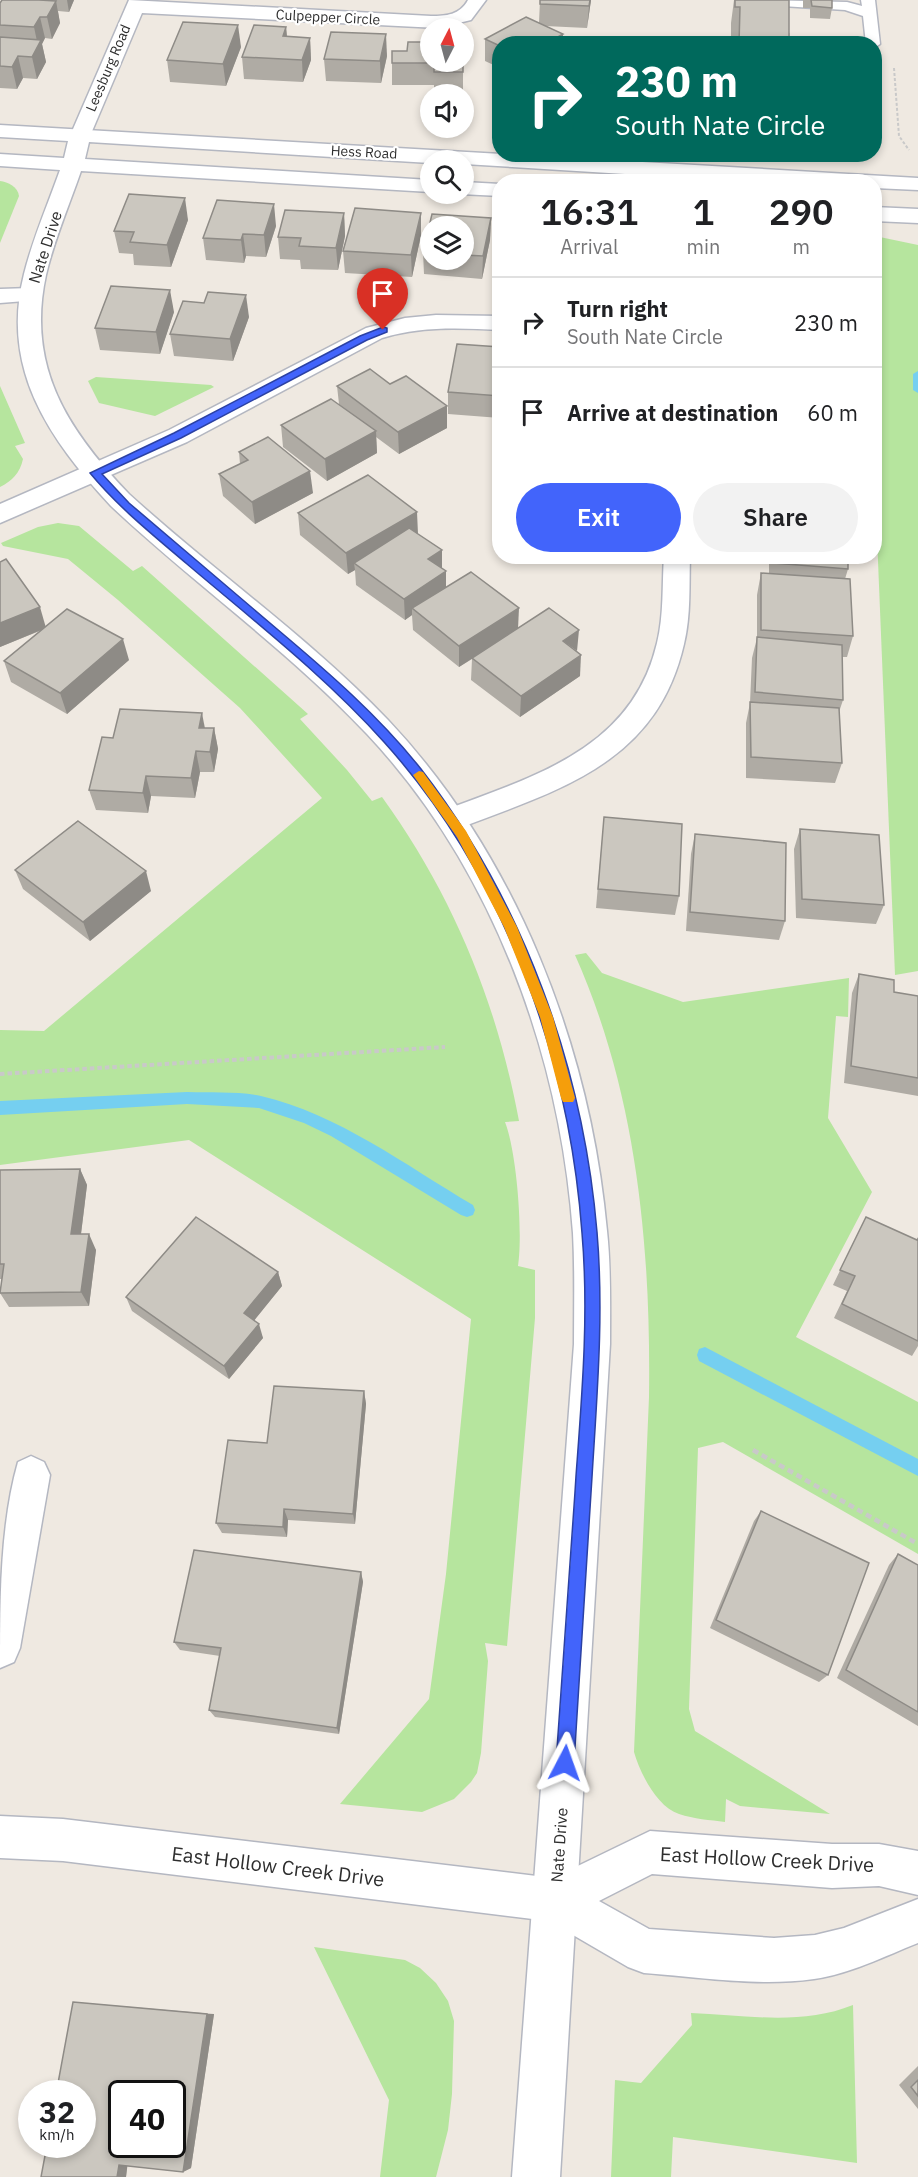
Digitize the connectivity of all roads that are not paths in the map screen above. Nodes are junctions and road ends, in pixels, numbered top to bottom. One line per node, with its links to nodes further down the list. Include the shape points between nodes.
1 (477, 0): 3 (street, Culpepper Circle, via 466,15 438,22)
2 (766, 0): 4 (lane); 5 (lane)
3 (136, 4): 8 (street, Leesburg Road)
4 (867, 4): 6 (lane)
5 (766, 19)
6 (872, 36)
7 (0, 131): 8 (street, Hess Road)
8 (80, 136): 10 (street, Hess Road); 12 (street, Nate Drive)
9 (0, 160): 12 (street, Hess Road)
10 (492, 160)
11 (528, 162): 13 (street, Hess Road)
12 (74, 164): 16 (street, Hess Road); 21 (street, Nate Drive, via 43,246)
13 (735, 174)
14 (882, 182): 15 (street, Hess Road)
15 (918, 184)
16 (420, 185)
17 (474, 189): 18 (street)
18 (492, 190)
19 (882, 214): 20 (street)
20 (918, 216)
21 (15, 296): 23 (street, Nate Drive, via 28,331 37,378 62,432)
22 (492, 323): 23 (street, via 426,323 374,333 178,436)
23 (95, 473): 24 (street); 26 (street, Nate Drive, via 125,505 344,693 402,754)
24 (0, 514)
25 (676, 564): 26 (street, via 671,643 658,683 639,712 613,740 572,771)
26 (452, 819): 31 (street, Nate Drive, via 506,916 546,1017 564,1078 590,1230 591,1367)
27 (31, 1475): 28 (street)
28 (0, 1648)
29 (0, 1837): 31 (street, East Hollow Creek Drive, via 63,1840)
30 (918, 1873): 31 (street, East Hollow Creek Drive, via 879,1865 832,1866 650,1852)
31 (555, 1900): 32 (street, East Hollow Creek Drive, via 644,1951 774,1960 844,1950); 33 (street, Nate Drive)
32 (918, 1920)
33 (536, 2177)

